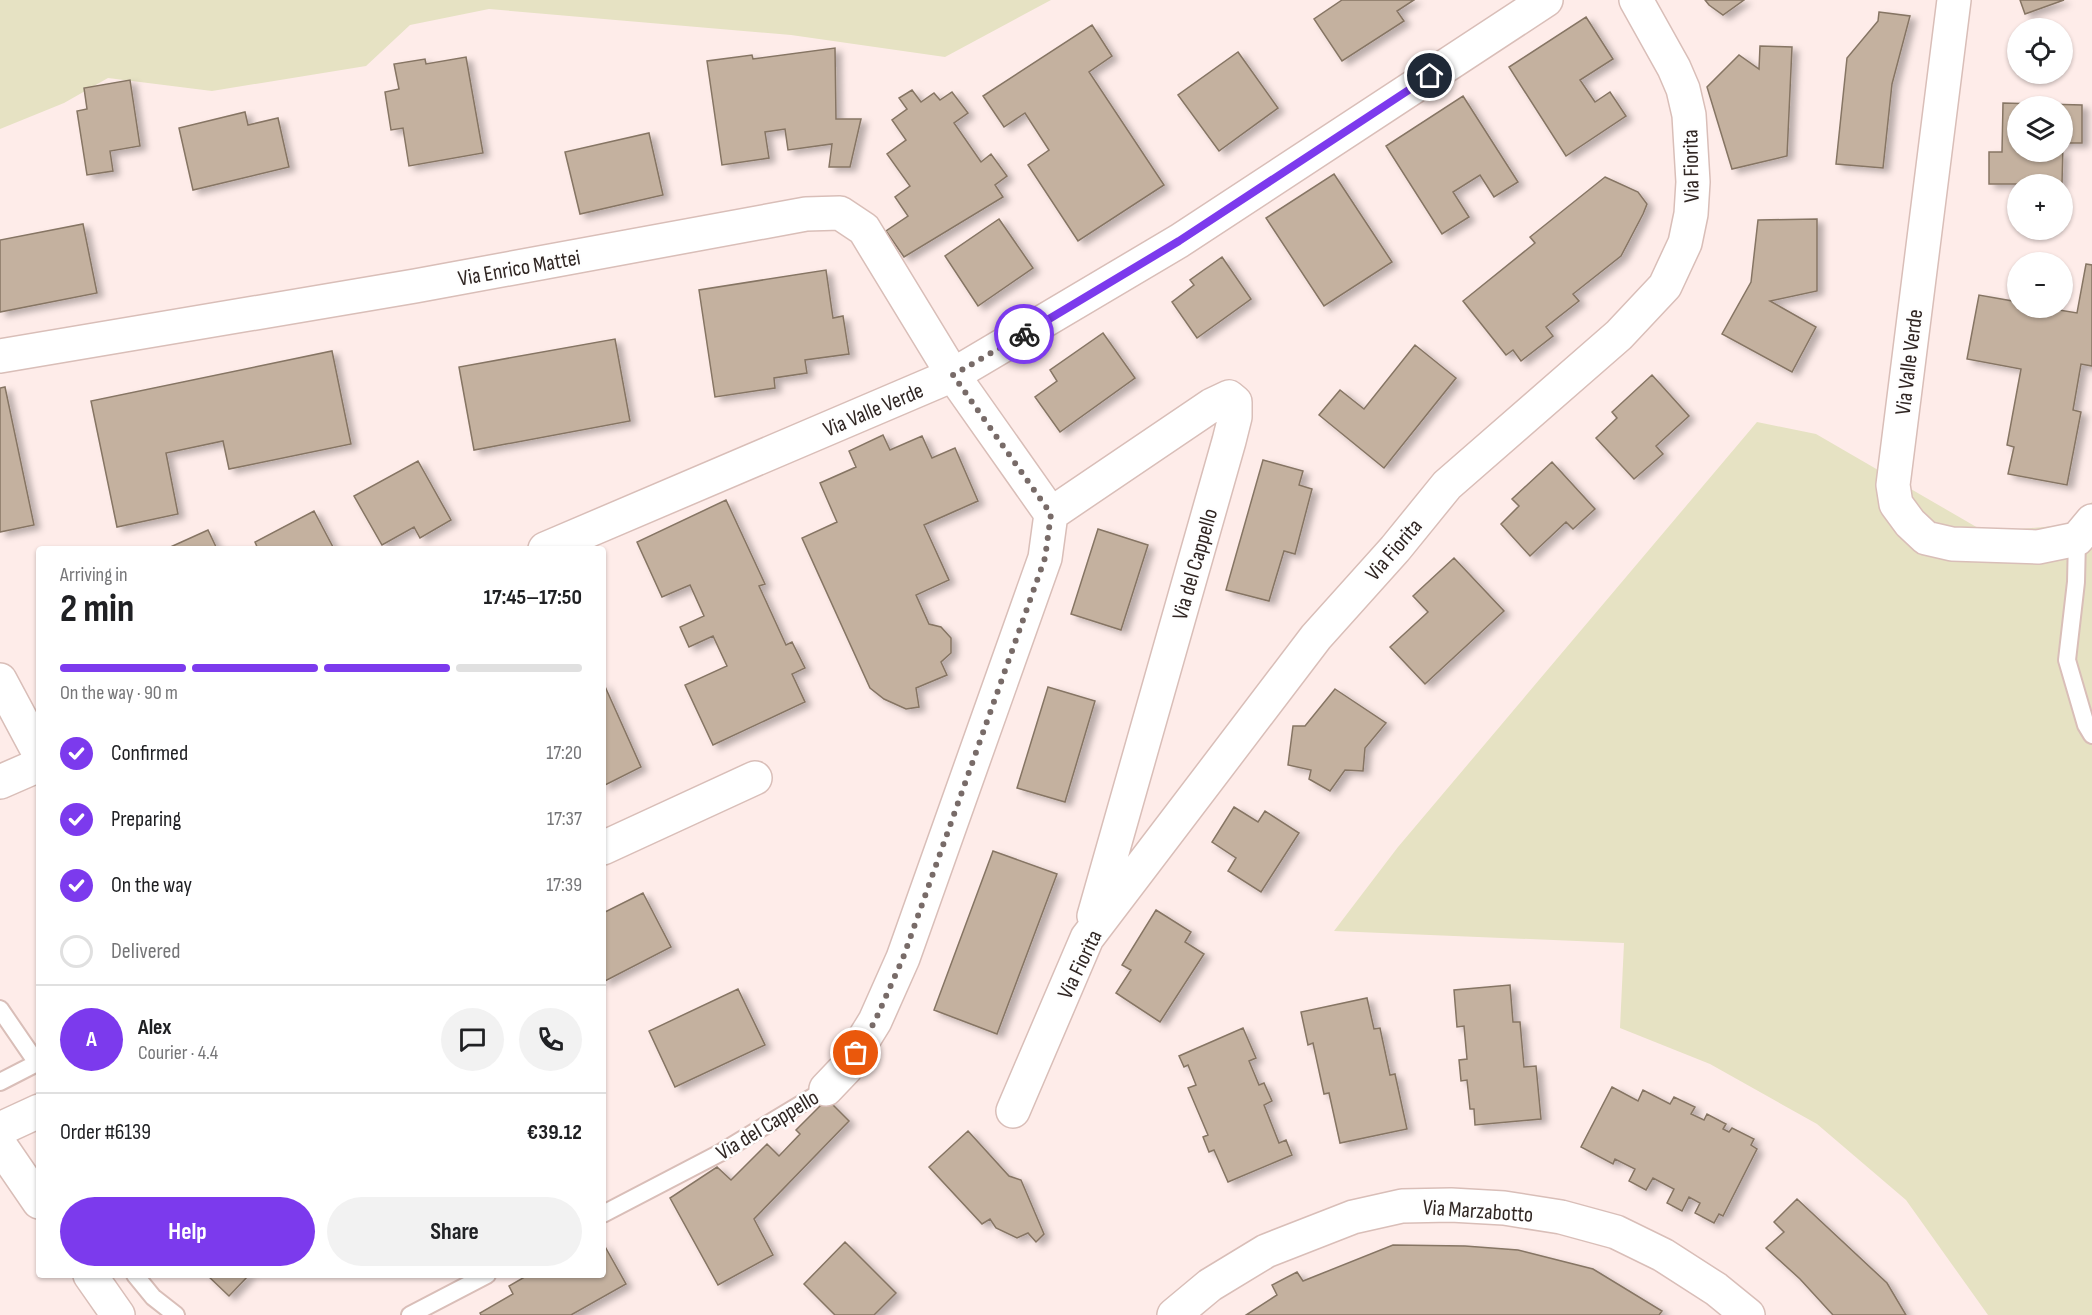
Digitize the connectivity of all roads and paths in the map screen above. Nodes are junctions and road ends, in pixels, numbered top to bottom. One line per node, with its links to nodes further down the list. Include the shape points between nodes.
1 (1546, 0): 5 (street, Via Valle Verde, via 1179,241)
2 (1636, 0): 16 (street, Via Fiorita, via 1674,68 1689,115 1692,214 1665,286 1619,335 1447,485 1316,637)
3 (1954, 0): 7 (street, Via Valle Verde, via 1893,485 1896,504 1926,538 1952,544 2038,547)
4 (0, 356): 5 (street, Via Enrico Mattei, via 415,286 806,214 840,213 864,229)
5 (953, 375): 6 (street); 8 (street, Via Valle Verde)
6 (1051, 514): 16 (street, Via del Cappello, via 1212,405 1229,397 1235,402 1229,441); 21 (street, Via del Cappello, via 1045,558 903,958 875,1021 846,1068)
7 (2084, 530): 10 (lane, via 2067,660)
8 (552, 546)
9 (0, 680): 11 (street)
10 (2092, 735)
11 (36, 747)
12 (36, 766): 14 (street)
13 (755, 778): 15 (street)
14 (0, 782)
15 (606, 848)
16 (1087, 938): 22 (street, Via Fiorita)
17 (0, 1009): 18 (lane)
18 (36, 1062)
19 (36, 1064): 20 (lane)
20 (0, 1082)
21 (826, 1089): 27 (lane, Via del Cappello, via 720,1153)
22 (1013, 1111)
23 (36, 1112): 24 (street)
24 (0, 1129)
25 (0, 1145): 26 (street)
26 (36, 1198)
27 (606, 1212)
28 (92, 1278): 31 (street)
29 (137, 1278): 32 (lane, via 153,1297)
30 (481, 1278): 33 (lane)
31 (118, 1315)
32 (177, 1315)
33 (411, 1315)
34 (1174, 1315): 35 (street, Via Marzabotto, via 1210,1286 1266,1251 1353,1217 1402,1206 1450,1205 1550,1215 1616,1232 1663,1255)
35 (1748, 1315)

